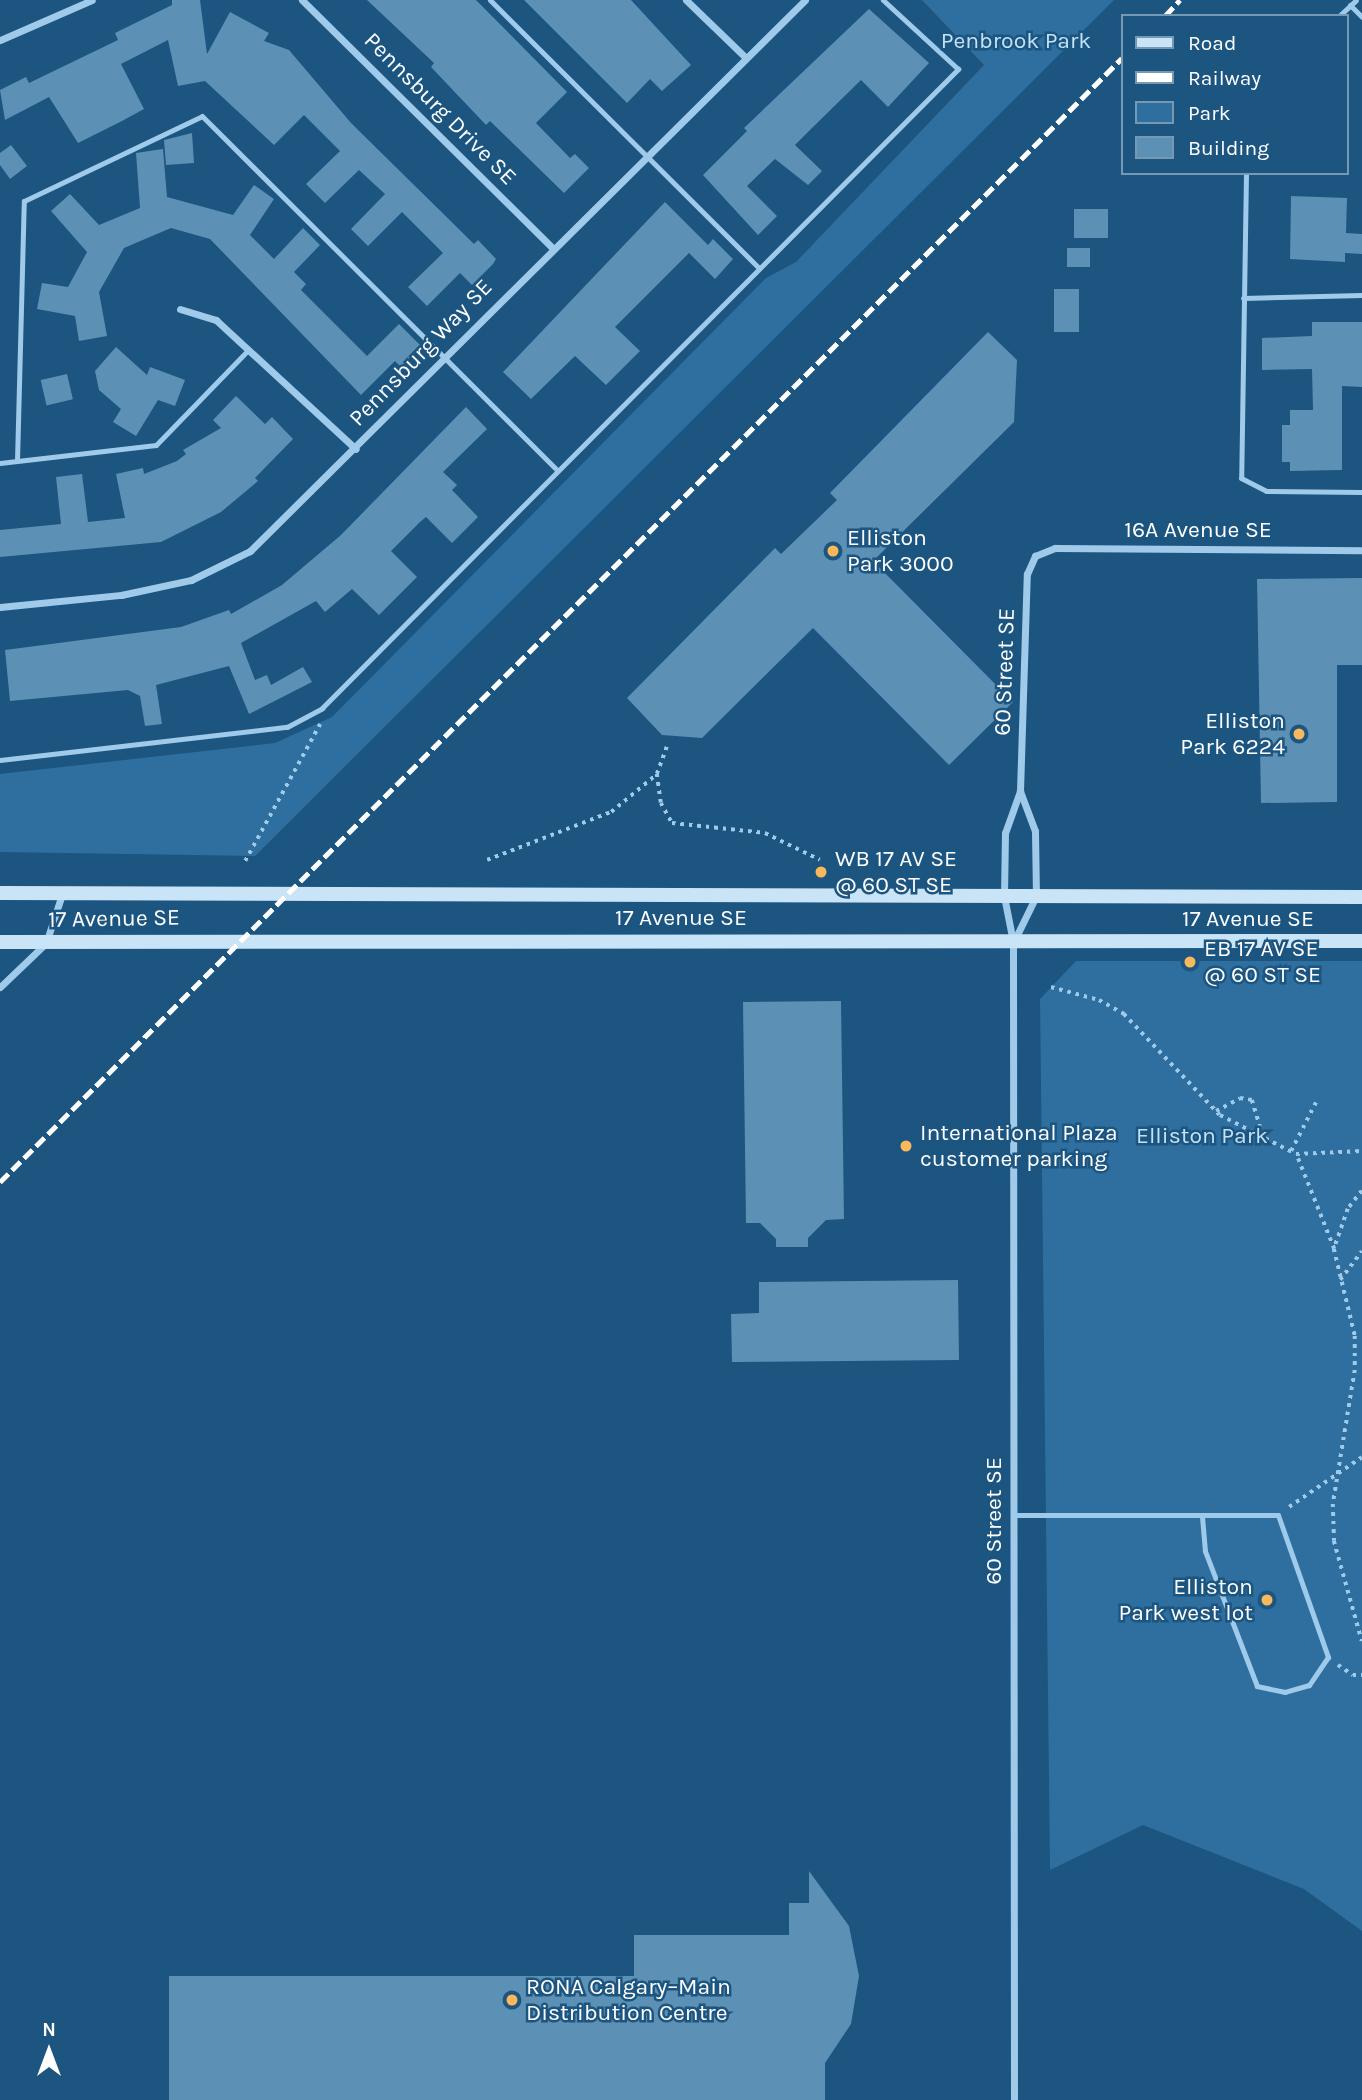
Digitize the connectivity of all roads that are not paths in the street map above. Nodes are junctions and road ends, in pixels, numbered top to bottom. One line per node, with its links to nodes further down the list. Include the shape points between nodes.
1 (92, 0): 11 (street)
2 (302, 0): 15 (street, Pennsburg Drive SE)
3 (489, 0): 13 (lane)
4 (686, 0): 12 (street)
5 (804, 0): 12 (street, Pennsburg Way SE)
6 (883, 0): 16 (lane, via 958,69)
7 (1356, 0): 8 (lane)
8 (1350, 5): 9 (lane); 10 (lane)
9 (1341, 14)
10 (1362, 17)
11 (0, 40)
12 (744, 56): 13 (street, Pennsburg Way SE)
13 (645, 156): 15 (street, Pennsburg Way SE); 16 (lane)
14 (1246, 175): 18 (lane)
15 (551, 246): 21 (street, Pennsburg Way SE)
16 (759, 268): 25 (lane)
17 (1362, 295): 18 (lane)
18 (1243, 298): 26 (lane, via 1241,478 1266,491)
19 (180, 309): 20 (street, via 216,320)
20 (247, 351): 22 (street); 23 (lane, via 156,445)
21 (444, 357): 22 (street, Pennsburg Way SE); 23 (lane, via 202,116 24,201); 25 (lane)
22 (356, 449): 29 (street, Pennsburg Way SE, via 250,551 191,580 121,596)
23 (17, 461): 24 (lane)
24 (0, 463)
25 (557, 470): 30 (lane, via 322,708 287,727)
26 (1362, 492)
27 (1362, 550): 28 (street, 16A Avenue SE, via 1055,548)
28 (1035, 556): 31 (street, 60 Street SE, via 1027,574)
29 (0, 607)
30 (0, 760)
31 (1020, 791): 34 (street, 60 Street SE, via 1005,833); 35 (street, 60 Street SE, via 1035,831)
32 (0, 893): 33 (main road, 17 Avenue SE)
33 (62, 894): 34 (main road, 17 Avenue SE); 40 (street)
34 (1004, 896): 35 (main road, 17 Avenue SE); 39 (street, 60 Street SE)
35 (1036, 896): 36 (main road, 17 Avenue SE); 39 (street, 60 Street SE)
36 (1362, 897)
37 (1362, 941): 39 (main road, 17 Avenue SE)
38 (0, 942): 40 (main road, 17 Avenue SE)
39 (1013, 942): 40 (main road, 17 Avenue SE); 42 (street, 60 Street SE)
40 (46, 943): 41 (street)
41 (0, 987)
42 (1013, 1515): 43 (lane); 44 (street, 60 Street SE)
43 (1202, 1515): 43 (lane, via 1205,1551 1257,1686 1285,1692 1309,1685 1328,1657 1278,1515)
44 (1014, 2100)

